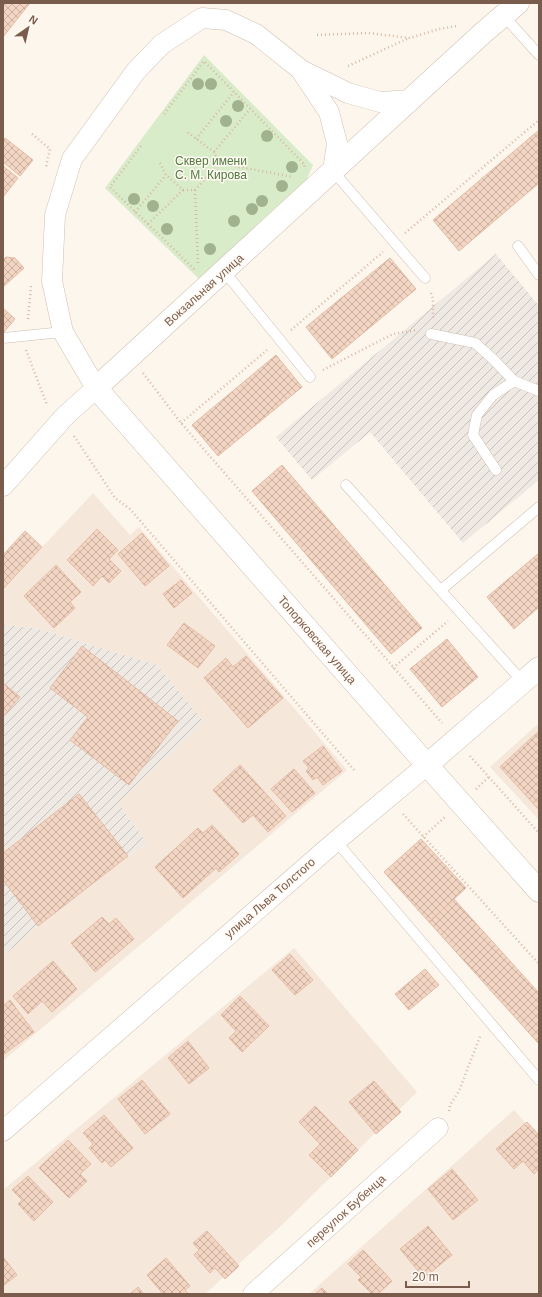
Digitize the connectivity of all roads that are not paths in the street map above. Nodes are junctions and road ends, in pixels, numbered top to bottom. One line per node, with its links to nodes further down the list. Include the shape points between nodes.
1 (511, 9): 3 (lane); 5 (street, Вокзальная улица)
2 (201, 11): 4 (street, via 256,34); 11 (street, via 162,44 136,71 72,159 55,215 52,281)
3 (539, 55)
4 (300, 70): 5 (street, via 354,95 380,102); 6 (street, via 329,112 337,142)
5 (411, 100): 6 (street, Вокзальная улица)
6 (334, 171): 8 (street, Вокзальная улица); 10 (lane)
7 (518, 246): 9 (lane)
8 (224, 271): 14 (lane); 16 (street, Вокзальная улица)
9 (539, 275)
10 (425, 278)
11 (63, 332): 13 (lane); 16 (street)
12 (431, 334): 15 (lane, via 475,343)
13 (3, 338)
14 (310, 377)
15 (514, 381): 17 (lane); 18 (lane, via 493,395 477,415 474,428 473,435)
16 (96, 388): 20 (street, Вокзальная улица, via 65,416); 24 (street, Топорковская улица)
17 (539, 391)
18 (496, 470)
19 (346, 485): 22 (lane)
20 (3, 486)
21 (539, 507): 22 (lane)
22 (441, 590): 23 (lane, via 460,611)
23 (531, 675): 24 (street, улица Льва Толстого)
24 (427, 765): 25 (street, улица Льва Толстого); 26 (street, Топорковская улица)
25 (336, 841): 27 (lane); 29 (street, улица Льва Толстого)
26 (539, 890)
27 (539, 1080)
28 (438, 1128): 30 (street, переулок Бубенца)
29 (3, 1130)
30 (253, 1294)

